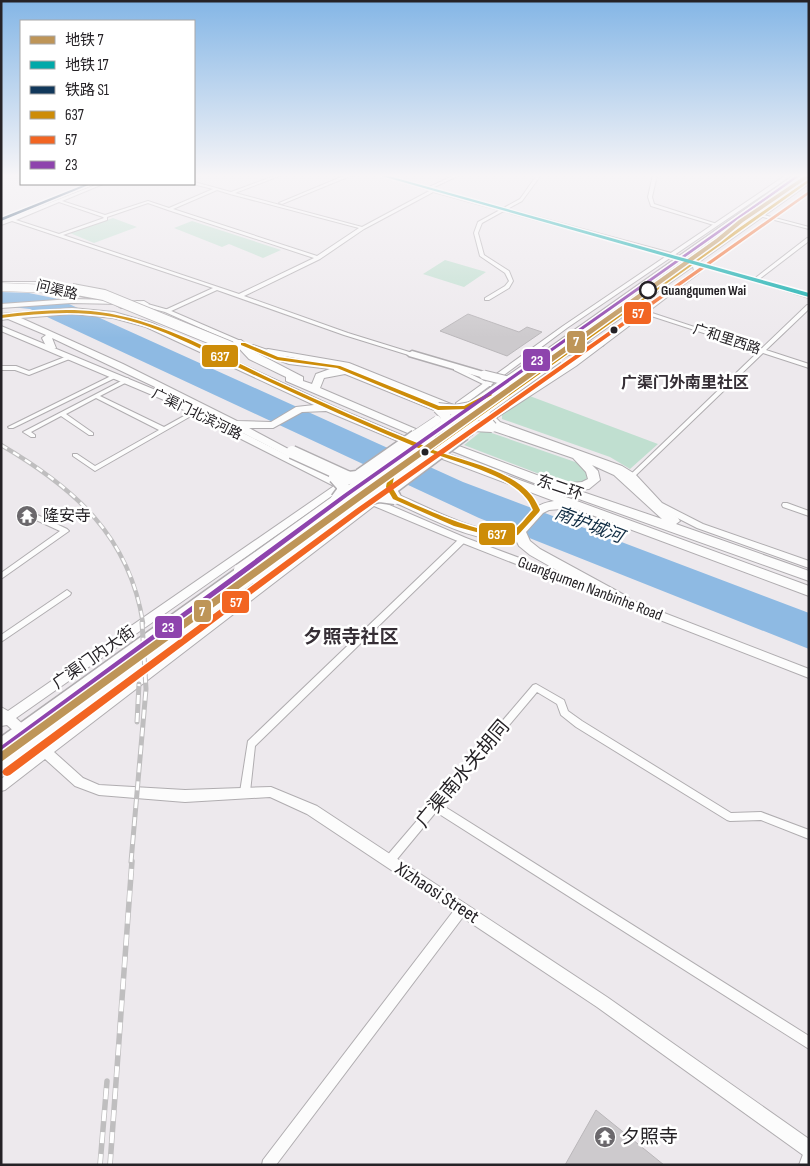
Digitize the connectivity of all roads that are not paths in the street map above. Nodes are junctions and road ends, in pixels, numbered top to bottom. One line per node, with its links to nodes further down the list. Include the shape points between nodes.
1 (41, 229): 10 (street)
2 (78, 229): 10 (street)
3 (231, 229): 13 (street)
4 (359, 229): 13 (street)
5 (477, 229): 24 (street, via 482,256 507,272 511,281)
6 (578, 229): 12 (main road)
7 (709, 229): 12 (street, 广渠门内大街)
8 (721, 229): 14 (main road)
9 (740, 229): 15 (main road)
10 (60, 236): 18 (street)
11 (809, 239): 16 (street)
12 (671, 255): 14 (street); 49 (street, 广渠门内大街, via 565,327)
13 (318, 258): 22 (street)
14 (680, 258): 15 (street); 48 (main road, bridge)
15 (695, 262): 16 (street); 21 (main road); 30 (street, via 697,272)
16 (755, 280): 20 (street)
17 (1, 285): 25 (street, 问渠路, via 38,283); 37 (highway, bridge, via 67,288 104,295)
18 (217, 288): 22 (street); 31 (street)
19 (809, 290): 20 (street)
20 (790, 291): 23 (street)
21 (650, 294): 30 (main road); 42 (main road)
22 (240, 296): 40 (street)
23 (809, 297)
24 (487, 299)
25 (112, 302): 26 (street); 27 (street)
26 (100, 304): 27 (highway); 28 (street, via 52,301); 32 (highway, 东二环, via 48,306); 57 (highway, 东二环, via 160,322)
27 (144, 304): 31 (street)
28 (1, 306)
29 (809, 306): 38 (street)
30 (647, 310): 36 (street); 38 (street, 广和里西路)
31 (167, 311): 37 (street)
32 (1, 314): 35 (highway); 56 (highway, 东二环, via 72,311 114,315 164,331)
33 (1, 322): 35 (highway)
34 (1, 328): 35 (street, 广渠门北滨河路)
35 (48, 339): 41 (street, 广渠门北滨河路); 47 (highway)
36 (600, 343): 42 (main road); 61 (street)
37 (234, 344): 39 (highway)
38 (764, 351): 43 (street, 广和里西路); 74 (street)
39 (252, 352): 45 (highway, via 338,367); 51 (highway); 58 (street, via 346,365)
40 (412, 354): 48 (main road, bridge); 49 (street, via 472,375)
41 (70, 357): 44 (street, via 29,373 16,368); 46 (street, 广渠门北滨河路)
42 (560, 357): 61 (main road, bridge)
43 (809, 366)
44 (2, 368)
45 (357, 374): 51 (highway, via 326,373 320,376); 55 (highway)
46 (115, 376): 47 (street, 广渠门北滨河路); 65 (street)
47 (130, 377): 50 (highway); 52 (street); 53 (street, 广渠门北滨河路)
48 (508, 381): 54 (main road, bridge)
49 (489, 385): 58 (street, 广渠门内大街)
50 (157, 386): 53 (highway); 64 (highway)
51 (316, 387): 57 (highway)
52 (96, 396): 60 (street); 66 (street)
53 (167, 398): 59 (street, 广渠门北滨河路)
54 (471, 407): 55 (highway, bridge); 63 (main road, bridge)
55 (438, 408): 63 (highway, bridge, via 445,415)
56 (332, 410): 62 (highway, via 300,409); 77 (highway, 东二环)
57 (360, 410): 75 (highway, 东二环)
58 (453, 410): 61 (street, via 454,415 467,421); 61 (street, via 475,406 483,410); 63 (street, 广渠门内大街)
59 (195, 412): 66 (street); 76 (street, 广渠门北滨河路)
60 (62, 414): 68 (street); 69 (street, via 26,432)
61 (487, 420): 67 (main road, bridge); 67 (highway, bridge); 71 (highway); 74 (street, via 604,461); 78 (street, bridge)
62 (280, 422): 64 (highway, via 257,426); 72 (highway, bridge, via 273,434 280,445 292,452 349,478)
63 (442, 422): 72 (main road, bridge); 76 (street, 广渠门内大街, bridge, via 359,474)
64 (235, 423): 76 (highway)
65 (11, 427)
66 (162, 429): 70 (street, via 95,469)
67 (459, 429): 73 (main road, bridge)
68 (91, 434)
69 (33, 436)
70 (74, 455)
71 (573, 457): 75 (highway, via 592,471 594,480 576,487); 89 (highway, via 599,463 618,472 664,516)
72 (373, 475): 79 (main road, bridge)
73 (391, 476): 78 (highway, bridge, via 389,486); 80 (main road, bridge)
74 (632, 476): 90 (street, via 659,505 700,526)
75 (538, 480): 89 (highway, 东二环)
76 (338, 481): 79 (highway, bridge, via 343,491); 81 (street, 广渠门北滨河路); 99 (street, 广渠门内大街)
77 (515, 483): 82 (highway); 84 (highway, 东二环)
78 (394, 494): 80 (highway, bridge); 81 (street); 87 (highway, via 485,534 500,537)
79 (337, 500): 91 (main road, bridge)
80 (356, 501): 91 (main road, bridge)
81 (372, 502): 88 (street, Guangqumen Nanbinhe Road); 102 (street)
82 (534, 504): 84 (highway); 87 (highway)
83 (785, 505): 86 (street)
84 (588, 509): 94 (highway, 东二环)
85 (26, 512): 93 (street, via 65,531)
86 (809, 514)
87 (519, 531): 96 (highway, via 524,543 535,552)
88 (463, 540): 96 (street, Guangqumen Nanbinhe Road); 105 (street, via 251,744)
89 (722, 544): 92 (highway, 东二环)
90 (809, 565)
91 (246, 573): 100 (main road)
92 (809, 576)
93 (1, 577)
94 (809, 591)
95 (67, 593): 97 (street)
96 (623, 601): 98 (street, Guangqumen Nanbinhe Road)
97 (1, 639)
98 (809, 674)
99 (3, 718): 100 (street, Xizhaosi Street)
100 (25, 733): 101 (main road); 102 (street, Xizhaosi Street); 103 (main road)
101 (1, 745)
102 (46, 752): 104 (street); 105 (street, Xizhaosi Street, via 79,782 99,790 185,796)
103 (1, 764)
104 (1, 786)
105 (245, 792): 108 (street, Xizhaosi Street, via 271,792 312,810)
106 (435, 806): 107 (street, 广渠南水关胡同, via 536,687 561,702 564,713 579,724 730,817 761,816); 108 (street, 广渠南水关胡同); 110 (street)
107 (809, 835)
108 (389, 861): 109 (street, Xizhaosi Street)
109 (462, 909): 111 (street, Xizhaosi Street, via 602,1002); 112 (street)
110 (809, 1043)
111 (809, 1151): 113 (street)
112 (268, 1165)
113 (805, 1165)

